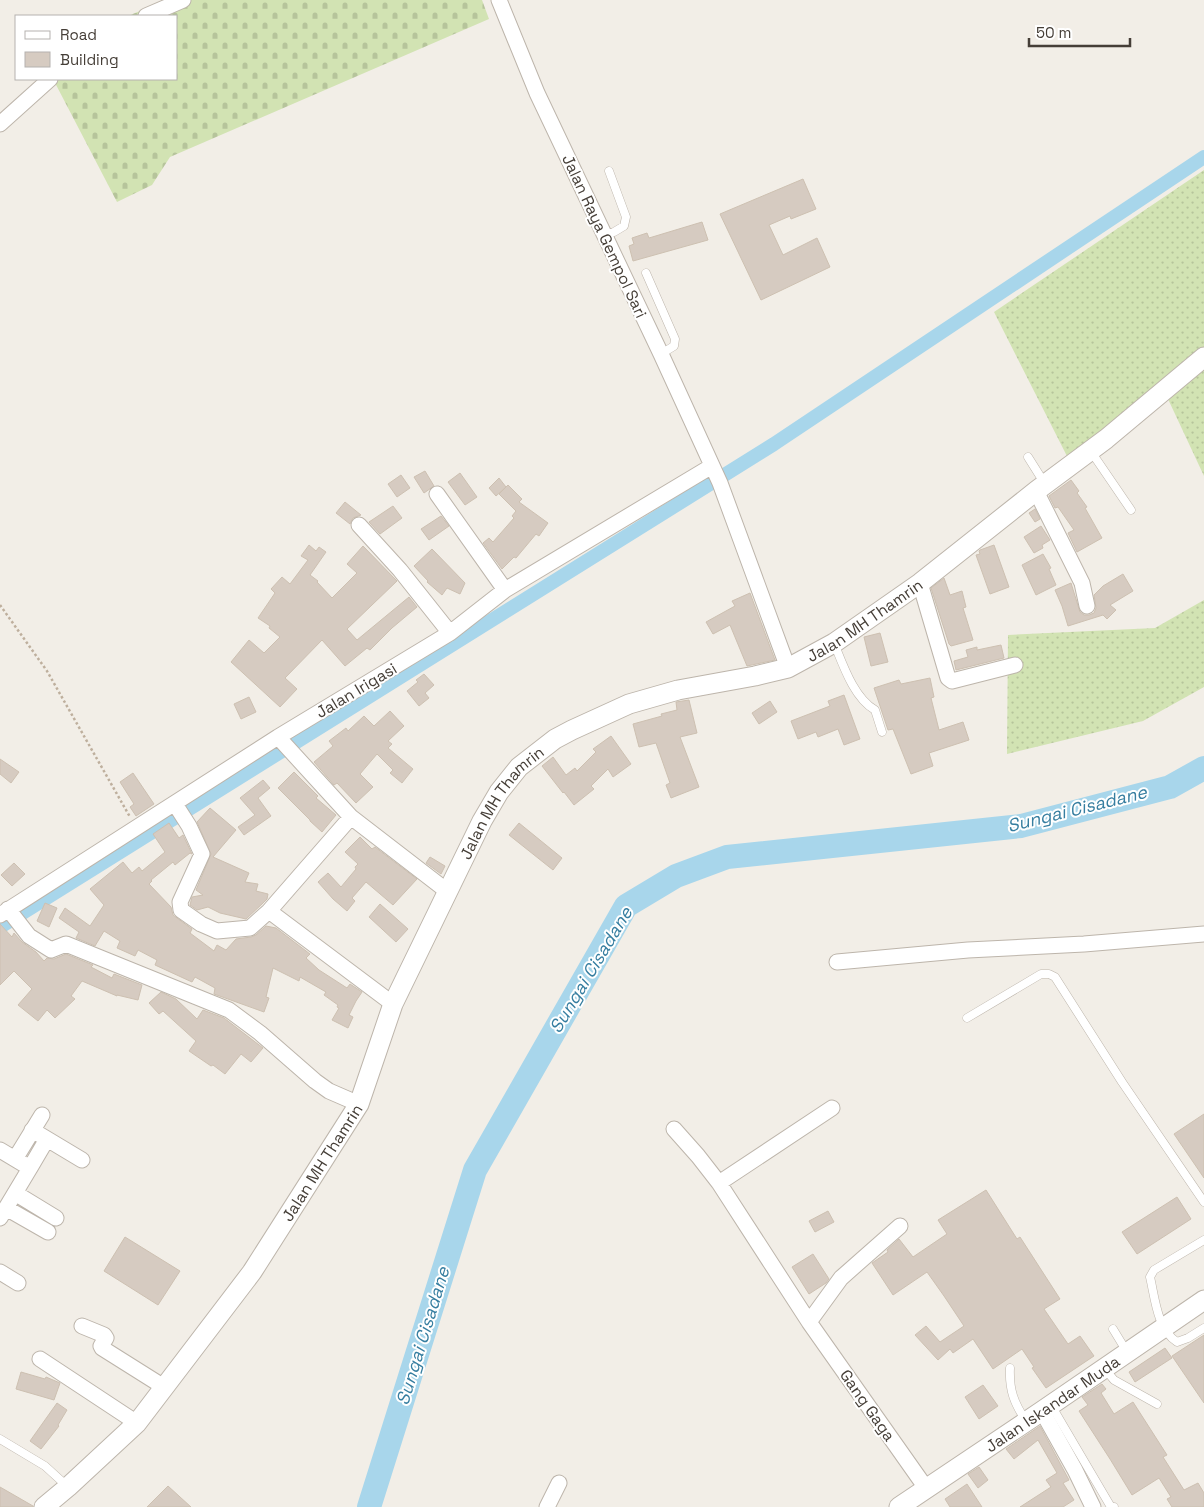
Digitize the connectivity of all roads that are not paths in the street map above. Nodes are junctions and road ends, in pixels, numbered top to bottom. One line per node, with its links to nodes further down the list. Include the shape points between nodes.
1 (183, 0): 3 (street)
2 (499, 0): 7 (street, Jalan Raya Gempol Sari, via 537,93)
3 (148, 15)
4 (49, 80): 5 (street)
5 (0, 124)
6 (609, 171): 7 (lane, via 626,217 624,226)
7 (604, 235): 9 (street, Jalan Raya Gempol Sari)
8 (646, 273): 9 (lane, via 675,339 674,346)
9 (661, 354): 13 (street, Jalan Raya Gempol Sari)
10 (1204, 357): 11 (street, Jalan MH Thamrin)
11 (1090, 450): 14 (street, Jalan MH Thamrin); 16 (lane)
12 (1028, 457): 14 (lane)
13 (715, 473): 19 (street, Jalan Irigasi); 24 (street, Jalan Raya Gempol Sari)
14 (1040, 487): 18 (street, Jalan MH Thamrin); 20 (street, via 1082,583)
15 (437, 494): 19 (street)
16 (1131, 510)
17 (359, 526): 21 (street, via 400,570)
18 (920, 583): 22 (street, Jalan MH Thamrin); 23 (street, via 948,678 952,681)
19 (505, 590): 21 (street, Jalan Irigasi)
20 (1087, 606)
21 (450, 634): 26 (street, Jalan Irigasi)
22 (834, 644): 24 (street, Jalan MH Thamrin); 25 (lane, via 846,672 867,706 875,710)
23 (1015, 665)
24 (788, 668): 29 (street, Jalan MH Thamrin, via 678,690 629,704 556,739 519,767 499,792)
25 (882, 732)
26 (283, 742): 27 (street, Jalan Irigasi); 28 (street)
27 (179, 810): 30 (street, via 202,854 180,902 181,910 217,931 250,928); 31 (street, Jalan Irigasi, via 136,827)
28 (350, 817): 29 (street); 30 (street)
29 (447, 891): 34 (street, Jalan MH Thamrin)
30 (269, 911): 34 (street)
31 (10, 916): 36 (street, via 30,936 51,950 66,944 229,1010 315,1081)
32 (1204, 934): 33 (street)
33 (837, 962)
34 (393, 1004): 36 (street, Jalan MH Thamrin)
35 (967, 1018): 48 (lane, via 1041,974 1055,977)
36 (359, 1104): 66 (street, Jalan MH Thamrin, via 252,1272)
37 (832, 1108): 46 (street)
38 (42, 1115): 40 (street)
39 (674, 1128): 46 (street, Gang Gaga)
40 (32, 1130): 41 (street); 43 (street)
41 (47, 1139): 44 (street); 45 (street)
42 (0, 1150): 43 (street)
43 (15, 1159): 45 (street)
44 (82, 1160)
45 (30, 1168): 47 (street)
46 (719, 1183): 57 (street, Gang Gaga)
47 (15, 1193): 49 (street); 50 (street)
48 (1204, 1202)
49 (3, 1213): 52 (street)
50 (56, 1218)
51 (900, 1226): 57 (street, via 840,1278)
52 (48, 1232)
53 (1204, 1240): 59 (lane, via 1154,1270 1150,1276 1157,1310)
54 (0, 1272): 55 (street)
55 (18, 1283)
56 (1204, 1300): 59 (street, Jalan Iskandar Muda)
57 (809, 1322): 73 (street, Gang Gaga)
58 (82, 1326): 66 (street, via 104,1335 102,1348)
59 (1165, 1327): 60 (lane, via 1178,1342); 62 (street, Jalan Iskandar Muda)
60 (1204, 1328)
61 (1112, 1329): 62 (lane)
62 (1127, 1352): 65 (street, Jalan Iskandar Muda)
63 (40, 1359): 69 (street)
64 (1010, 1368): 68 (lane, via 1010,1383 1020,1411)
65 (1104, 1368): 67 (lane, via 1114,1380); 68 (street, Jalan Iskandar Muda)
66 (164, 1387): 69 (street, Jalan MH Thamrin)
67 (1157, 1404)
68 (1040, 1412): 73 (street, Jalan Iskandar Muda); 77 (street); 78 (lane)
69 (137, 1423): 72 (street, Jalan MH Thamrin)
70 (0, 1439): 72 (lane, via 45,1466)
71 (560, 1483): 75 (street)
72 (68, 1488): 74 (street, Jalan MH Thamrin)
73 (926, 1488): 76 (street, Jalan Iskandar Muda)
74 (44, 1507)
75 (547, 1507)
76 (899, 1507)
77 (1093, 1507)
78 (1114, 1507)

